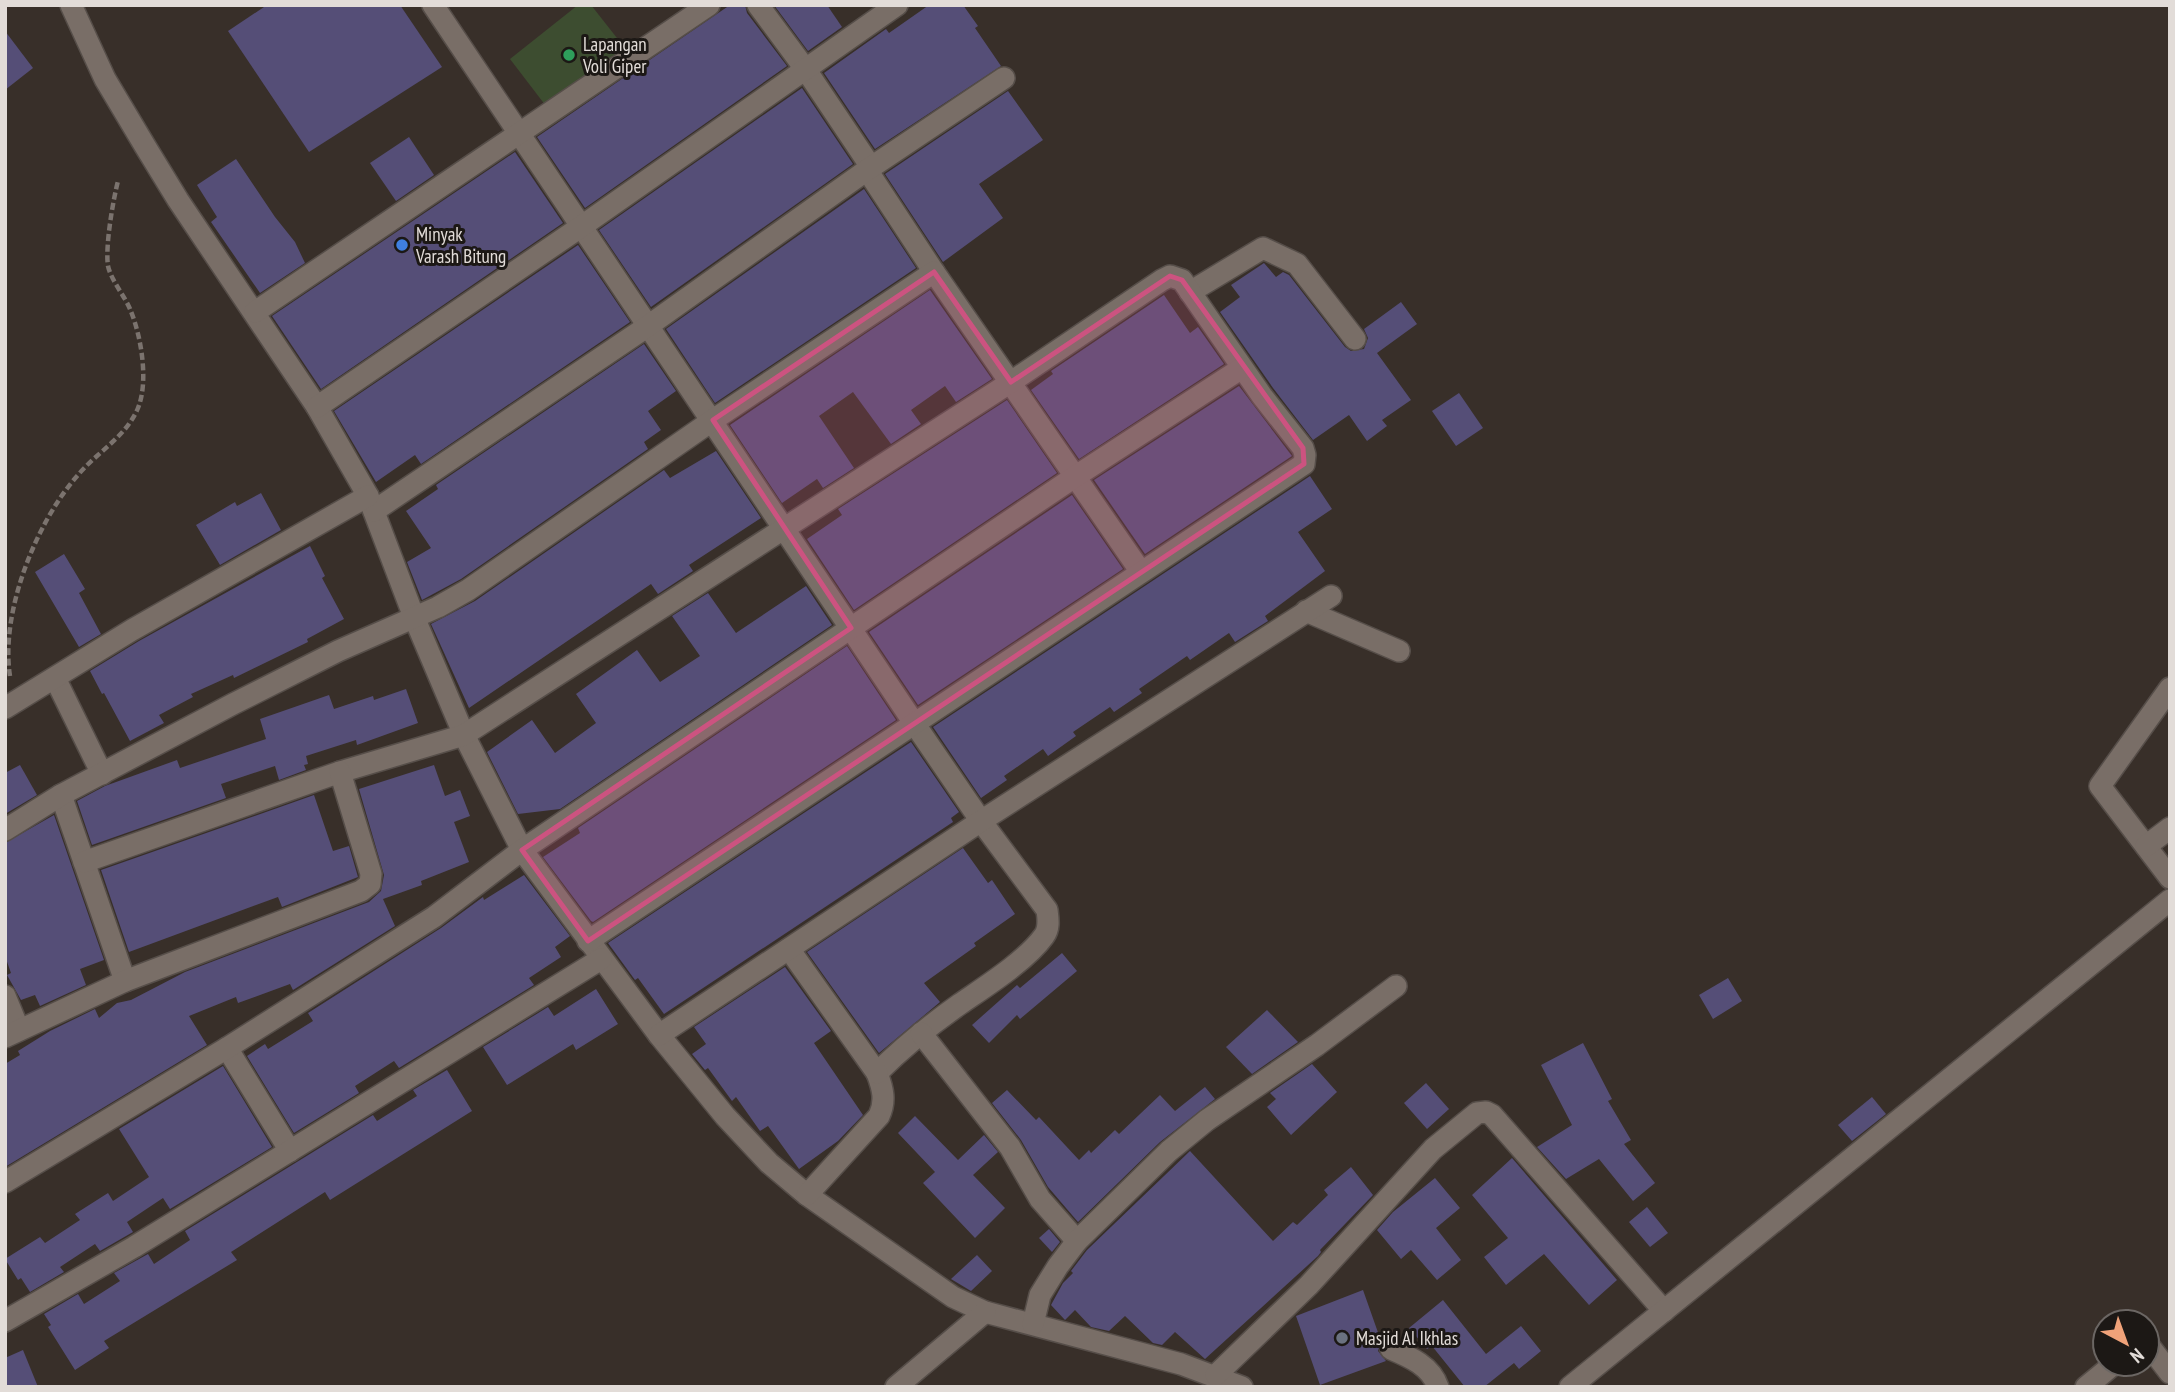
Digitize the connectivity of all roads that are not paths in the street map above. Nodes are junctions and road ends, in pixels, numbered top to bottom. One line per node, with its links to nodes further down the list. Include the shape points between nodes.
1 (71, 5): 13 (street, via 105,79 138,135)
2 (433, 5): 8 (street)
3 (709, 5): 8 (street)
4 (758, 5): 6 (street)
5 (897, 5): 6 (street)
6 (806, 70): 9 (street); 10 (street)
7 (1004, 78): 9 (street)
8 (520, 134): 10 (street); 13 (street)
9 (869, 169): 11 (street); 14 (street)
10 (582, 226): 14 (street); 18 (street)
11 (934, 272): 17 (street); 19 (street)
12 (1191, 292): 15 (street, via 1263,248 1297,264); 16 (street); 17 (street, via 1182,280 1170,276)
13 (255, 312): 18 (street)
14 (648, 326): 19 (street); 21 (street)
15 (1355, 339)
16 (1242, 368): 20 (street); 23 (street, via 1303,448 1304,464)
17 (1011, 382): 20 (street); 22 (street)
18 (317, 407): 21 (street)
19 (713, 420): 22 (street); 26 (street, via 497,572)
20 (1076, 476): 23 (street); 27 (street)
21 (371, 504): 26 (street); 29 (street, via 132,630)
22 (782, 528): 27 (street); 33 (street)
23 (1141, 572): 32 (street)
24 (1331, 596): 25 (street)
25 (1306, 611): 28 (street); 37 (street)
26 (414, 617): 33 (street); 35 (street, via 338,651)
27 (851, 628): 32 (street); 41 (street)
28 (1399, 651)
29 (55, 678): 31 (street); 35 (street)
30 (2170, 688): 40 (street, via 2100,786)
31 (11, 704)
32 (914, 723): 37 (street); 45 (street)
33 (464, 734): 34 (street); 41 (street)
34 (340, 772): 42 (street); 48 (street, via 369,862 370,884 342,900)
35 (102, 774): 36 (street)
36 (61, 795): 39 (street); 42 (street)
37 (981, 821): 46 (street); 51 (street, via 1047,910 1046,934 993,981)
38 (2170, 828): 40 (street)
39 (5, 830)
40 (2146, 846): 43 (street)
41 (522, 850): 45 (street); 54 (street, via 434,917)
42 (84, 862): 48 (street)
43 (2170, 878)
44 (2170, 900): 60 (street)
45 (588, 941): 47 (street)
46 (789, 949): 53 (street); 55 (street)
47 (601, 958): 53 (street); 56 (street)
48 (125, 981): 52 (street)
49 (1396, 986): 59 (street, via 1207,1120)
50 (5, 996): 52 (street)
51 (921, 1032): 55 (street); 59 (street, via 1004,1139 1040,1199)
52 (12, 1034)
53 (659, 1035): 58 (street, via 724,1116)
54 (227, 1048): 56 (street); 57 (street)
55 (877, 1073): 58 (street, via 884,1106 879,1116)
56 (290, 1151): 62 (street)
57 (5, 1182)
58 (807, 1195): 61 (street, via 943,1290)
59 (1077, 1241): 63 (street, via 1040,1295)
60 (1664, 1311): 65 (street, via 1492,1115 1477,1113 1415,1166 1335,1259); 69 (street)
61 (985, 1312): 63 (street); 66 (street)
62 (5, 1321)
63 (1033, 1324): 65 (street)
64 (1391, 1349): 68 (street, via 1426,1369)
65 (1216, 1375): 67 (street)
66 (896, 1387)
67 (1242, 1387)
68 (1438, 1387)
69 (1570, 1387)

